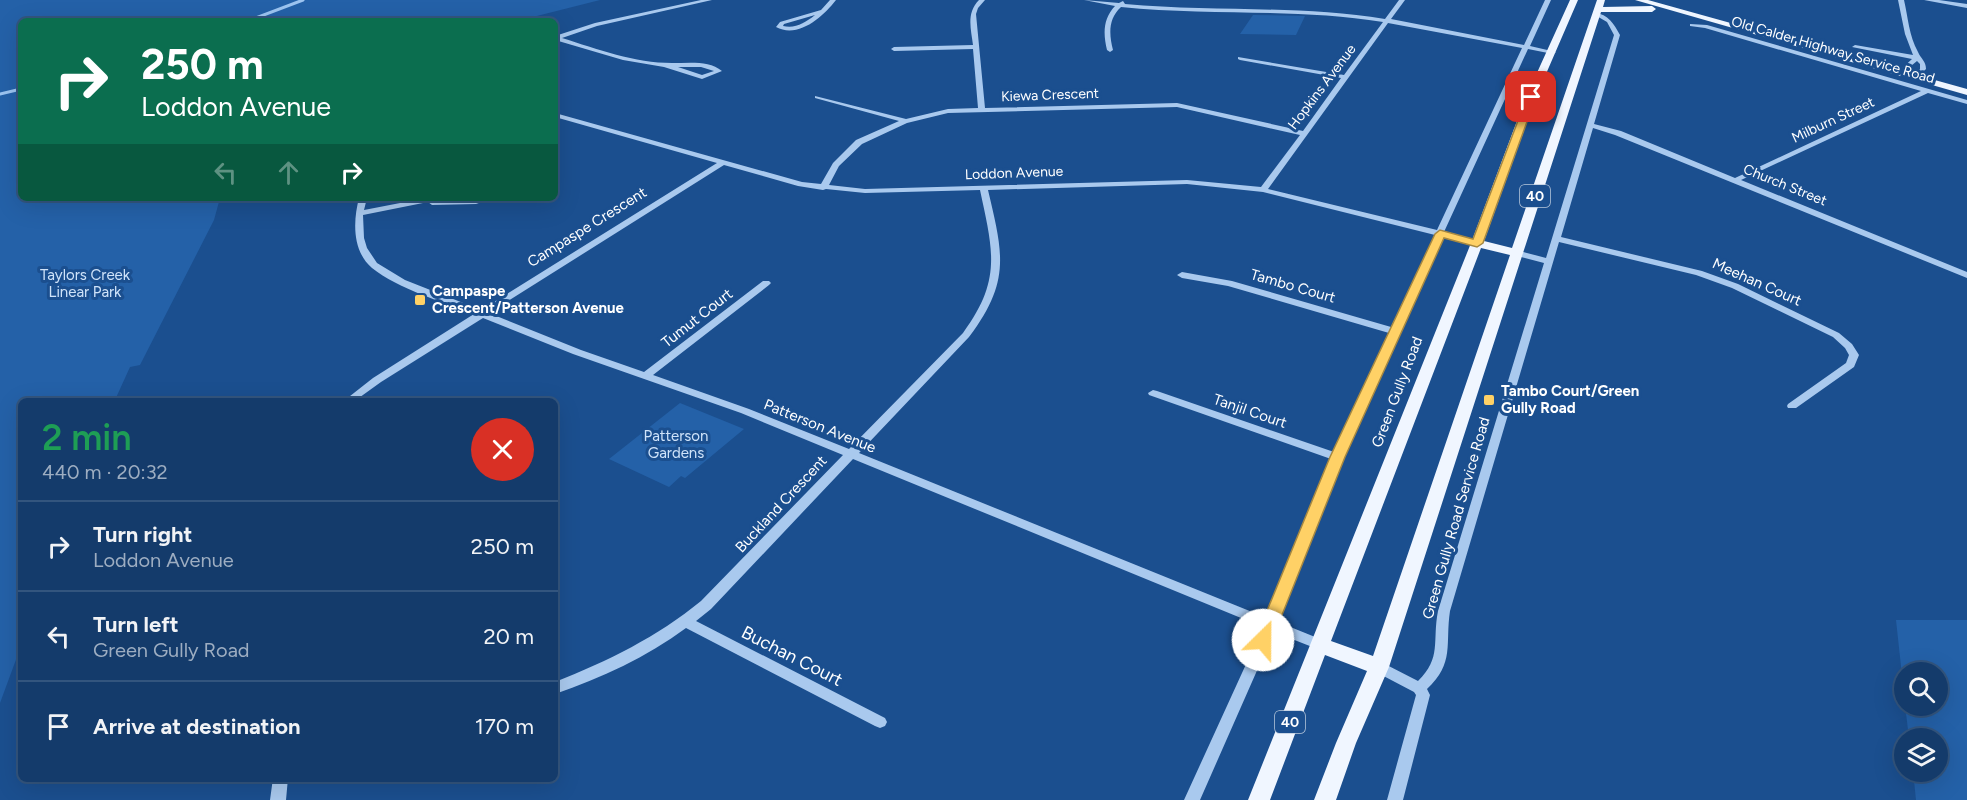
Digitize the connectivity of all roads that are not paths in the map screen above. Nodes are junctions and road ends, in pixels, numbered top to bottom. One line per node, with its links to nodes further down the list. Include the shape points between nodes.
1 (709, 0): 23 (street, via 603,23)
2 (833, 0): 18 (street)
3 (982, 0): 25 (street, via 973,11)
4 (1087, 0): 15 (street)
5 (1127, 0): 15 (street)
6 (1272, 0): 17 (street)
7 (1402, 0): 20 (street, Hopkins Avenue)
8 (1548, 0): 26 (street)
9 (1574, 0): 30 (main road, Green Gully Road / 40)
10 (1601, 0): 19 (main road, 40)
11 (1640, 0): 22 (main road)
12 (1663, 0): 31 (main road)
13 (1901, 0): 33 (street)
14 (1927, 0): 16 (street)
15 (1118, 6): 17 (street); 29 (street, via 1106,32)
16 (1967, 6)
17 (1277, 11): 20 (street)
18 (820, 12): 18 (street, via 782,23 779,27 798,29)
19 (1597, 12): 22 (main road, via 1648,8); 46 (street, Green Gully Road Service Road, via 1616,29 1617,35); 61 (main road, 40)
20 (1386, 22): 26 (street); 36 (street, Hopkins Avenue)
21 (1692, 25): 39 (street, Old Calder Highway Service Road)
22 (1737, 28): 31 (main road)
23 (558, 37)
24 (558, 39): 34 (street, via 607,54)
25 (977, 47): 28 (street); 43 (street)
26 (1527, 47): 30 (street); 58 (street)
27 (1855, 47): 33 (street, Old Calder Highway Service Road)
28 (894, 49)
29 (1110, 50)
30 (1554, 52): 60 (main road, Green Gully Road / 40, via 1531,97)
31 (1843, 56): 35 (main road)
32 (1240, 58): 36 (street)
33 (1917, 58): 35 (street); 37 (street, via 1923,68)
34 (665, 65): 34 (street, via 702,77 719,71 710,67)
35 (1900, 73): 37 (main road)
36 (1346, 77): 47 (street, Hopkins Avenue)
37 (1916, 77): 38 (main road)
38 (1940, 84): 39 (street, Milburn Street); 40 (main road)
39 (1928, 91): 42 (street, Old Calder Highway Service Road); 49 (street, Milburn Street)
40 (1967, 92)
41 (817, 97): 45 (street)
42 (1967, 102)
43 (982, 109): 45 (street, Kiewa Crescent, via 948,111); 47 (street, Kiewa Crescent, via 1177,105)
44 (558, 116): 48 (street, Loddon Avenue)
45 (905, 121): 50 (street, Kiewa Crescent, via 850,148)
46 (1590, 125): 49 (street, Church Street); 59 (street, Green Gully Road Service Road)
47 (1303, 133): 52 (street, Hopkins Avenue)
48 (723, 162): 50 (street, Loddon Avenue); 66 (street, Campaspe Crescent)
49 (1736, 180): 64 (street, Church Street)
50 (823, 188): 51 (street, Loddon Avenue)
51 (984, 188): 52 (street, Loddon Avenue, via 1187,182); 72 (street, Buckland Crescent, via 997,272 986,308 966,335)
52 (1263, 190): 58 (street, Loddon Avenue)
53 (362, 201): 57 (street, Patterson Avenue)
54 (428, 201): 56 (street)
55 (476, 201): 56 (street)
56 (425, 202): 57 (street)
57 (358, 213): 66 (street, Patterson Avenue, via 360,238 374,265 402,282)
58 (1440, 234): 60 (street, Loddon Avenue); 67 (street)
59 (1557, 239): 62 (street, Green Gully Road Service Road); 71 (street, Meehan Court, via 1699,273 1836,335 1854,355 1850,365)
60 (1477, 243): 61 (main road); 76 (main road, Green Gully Road / 40)
61 (1516, 253): 62 (street); 77 (main road, 40)
62 (1550, 262): 79 (street, Green Gully Road Service Road, via 1444,611 1440,665)
63 (1182, 275): 67 (street, Tambo Court, via 1229,283)
64 (1967, 275)
65 (766, 283): 68 (street, Tumut Court)
66 (480, 315): 68 (street, Patterson Avenue); 70 (street, Campaspe Crescent)
67 (1394, 332): 73 (street)
68 (646, 376): 72 (street, Patterson Avenue)
69 (1153, 393): 73 (street, Tanjil Court)
70 (353, 398)
71 (1792, 406)
72 (849, 454): 74 (street, Buckland Crescent); 75 (street, Patterson Avenue)
73 (1338, 457): 75 (street)
74 (687, 622): 78 (street, Buckland Crescent, via 620,660); 80 (street, Buchan Court)
75 (1271, 624): 76 (street, Patterson Avenue); 83 (street)
76 (1320, 645): 77 (main road); 84 (main road, Green Gully Road / 40)
77 (1379, 667): 79 (street); 85 (main road, 40)
78 (558, 687)
79 (1419, 688): 86 (street, via 1422,695 1418,718)
80 (880, 722)
81 (280, 782): 82 (street)
82 (278, 800)
83 (1192, 800)
84 (1259, 800)
85 (1325, 800)
86 (1395, 800)

